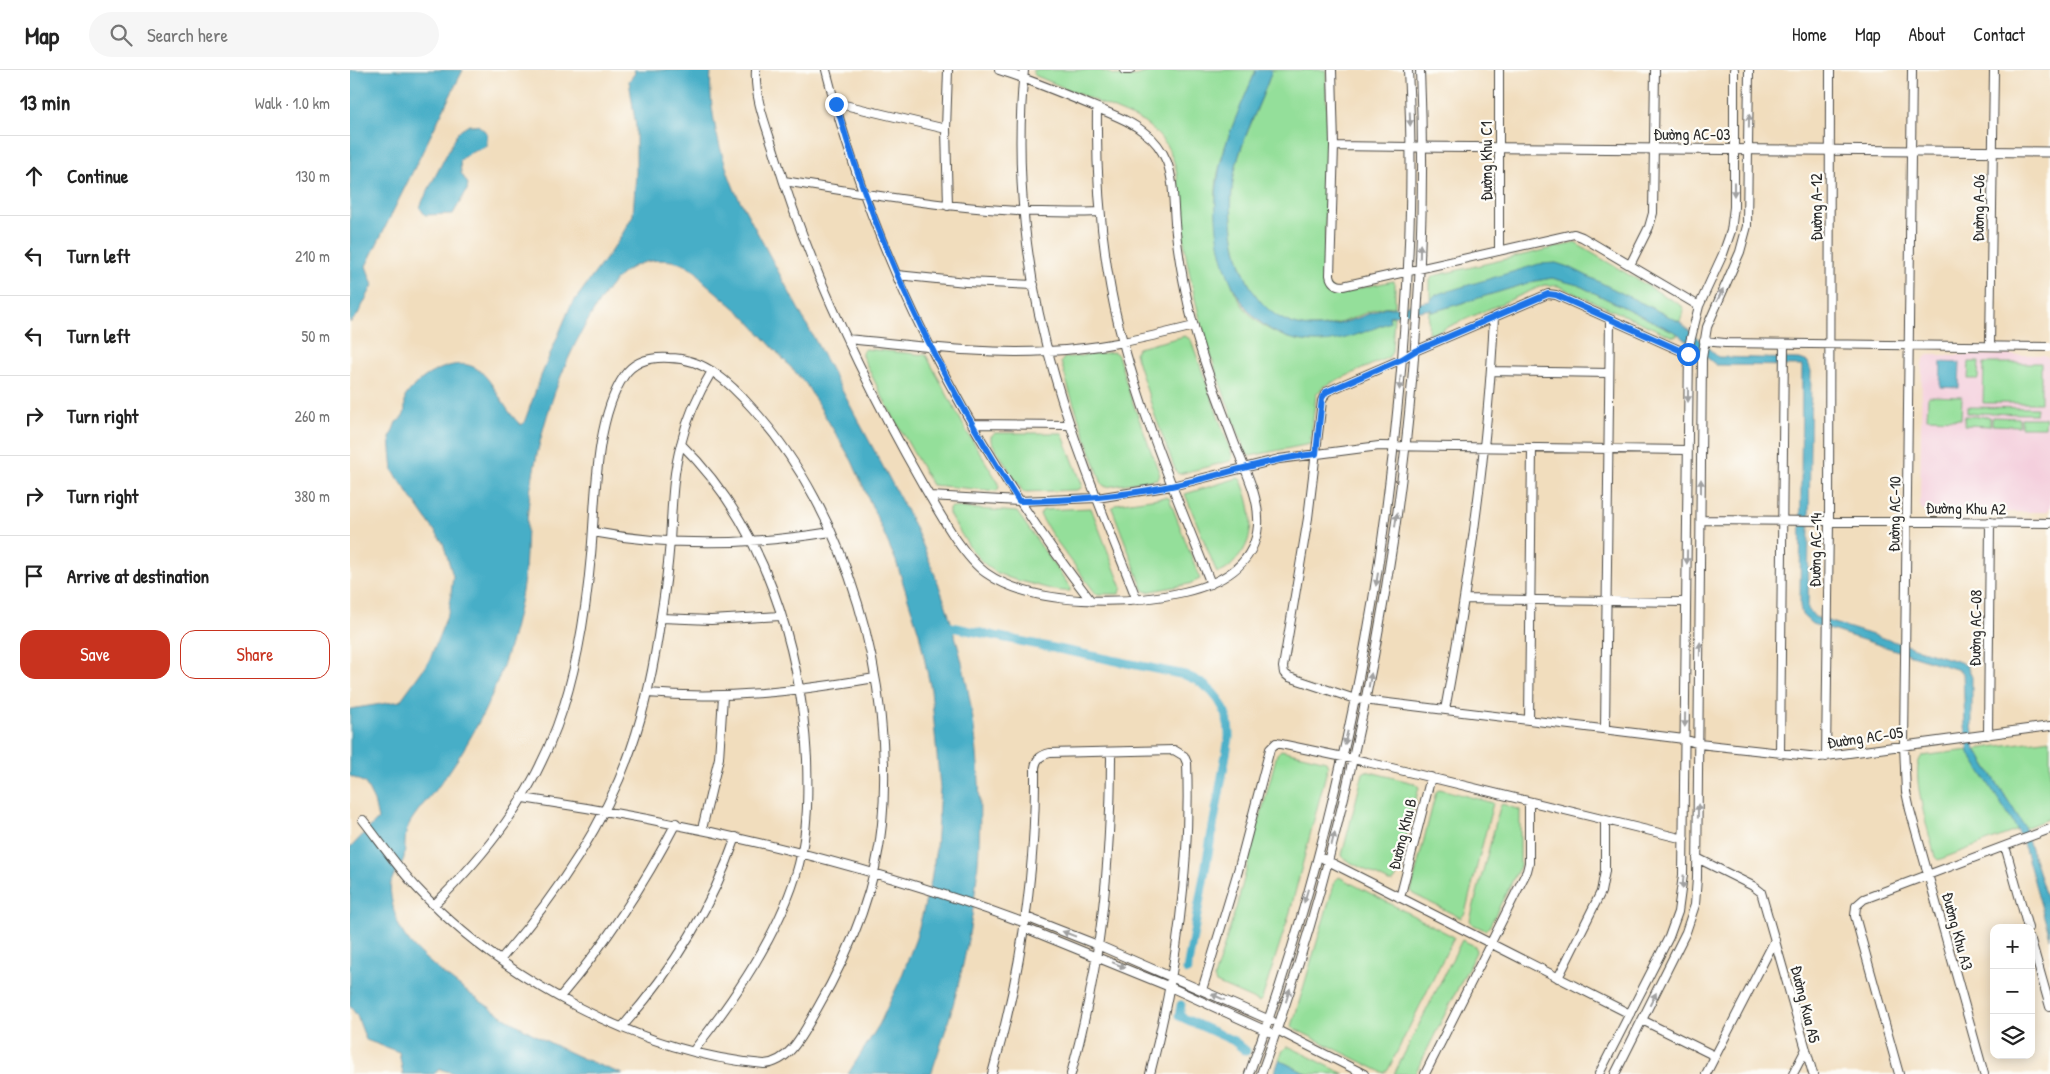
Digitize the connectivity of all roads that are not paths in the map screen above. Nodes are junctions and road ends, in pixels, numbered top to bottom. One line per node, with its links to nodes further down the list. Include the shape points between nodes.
1 (756, 70): 32 (street, via 757,91)
2 (826, 70): 18 (street)
3 (948, 70): 20 (street)
4 (999, 70): 17 (street)
5 (1124, 70): 6 (street)
6 (1130, 70)
7 (1332, 70): 21 (street)
8 (1408, 70): 22 (street, one-way to 22)
9 (1420, 70): 23 (street)
10 (1499, 70): 24 (street, Đường Khu C1)
11 (1655, 70): 25 (street)
12 (1734, 70): 26 (street)
13 (1749, 70): 27 (street, one-way to 13)
14 (1830, 70): 28 (street, Đường A-12)
15 (1912, 70): 29 (street, Đường AC-10)
16 (1994, 70): 30 (street, Đường A-06)
17 (1024, 74): 19 (street); 35 (street, via 1021,147)
18 (836, 104): 20 (street); 33 (street)
19 (1097, 108): 36 (street); 46 (street, via 1144,131 1165,157 1178,249)
20 (946, 129): 34 (street)
21 (1334, 146): 22 (street, Đường AC-03); 40 (street, via 1332,280 1341,286)
22 (1411, 147): 23 (street, Đường AC-03); 40 (street)
23 (1422, 147): 24 (street, Đường AC-03); 39 (street, one-way to 23)
24 (1500, 148): 25 (street, Đường AC-03); 37 (street, Đường Khu C1)
25 (1654, 148): 26 (street, Đường AC-03); 38 (street, via 1652,218)
26 (1734, 149): 27 (street, Đường AC-03); 43 (street, one-way to 43, via 1731,231)
27 (1748, 149): 28 (street, Đường AC-03); 48 (street, one-way to 27, via 1712,313 1744,239 1748,214)
28 (1830, 150): 29 (street, Đường AC-03); 51 (street, Đường A-12)
29 (1911, 151): 30 (street, Đường AC-03); 52 (street, Đường AC-10)
30 (1993, 151): 31 (street, Đường AC-03); 53 (street, Đường A-06)
31 (2050, 152)
32 (784, 182): 33 (street); 47 (street, via 816,270)
33 (864, 195): 34 (street); 41 (street)
34 (948, 206): 35 (street)
35 (1024, 211): 36 (street); 42 (street)
36 (1100, 212): 49 (street, via 1106,262)
37 (1499, 251): 38 (street, via 1574,234); 39 (street)
38 (1630, 265): 43 (street)
39 (1419, 270): 40 (street); 58 (street)
40 (1408, 271): 59 (street)
41 (896, 275): 42 (street); 55 (street)
42 (1034, 285): 57 (street)
43 (1699, 306): 56 (street)
44 (1494, 317): 45 (street, via 1550,294); 58 (street); 61 (street)
45 (1610, 319): 56 (street); 62 (street)
46 (1194, 326): 49 (street); 73 (street)
47 (846, 339): 55 (street); 75 (street)
48 (1704, 341): 50 (street); 78 (street, one-way to 48)
49 (1123, 343): 57 (street); 74 (street)
50 (1784, 344): 51 (street); 79 (street)
51 (1829, 344): 52 (street); 80 (street, Đường AC-14)
52 (1910, 346): 53 (street); 81 (street, Đường AC-10)
53 (1990, 346): 54 (street)
54 (2050, 346)
55 (930, 347): 57 (street); 63 (street)
56 (1689, 350): 71 (street, one-way to 71)
57 (1048, 351): 64 (street)
58 (1415, 351): 59 (street); 67 (street)
59 (1402, 359): 66 (street, one-way to 66); 72 (street, Đường AC-05, via 1324,394)
60 (712, 371): 65 (street, via 693,406); 84 (street, via 688,360 666,358 640,362 625,374 610,409 600,452); 85 (street, via 739,394 772,432 808,486)
61 (1492, 371): 62 (street); 68 (street)
62 (1609, 373): 70 (street)
63 (972, 424): 64 (street); 77 (street)
64 (1070, 425): 76 (street)
65 (680, 444): 86 (street); 87 (street, via 725,496)
66 (1394, 446): 67 (street); 72 (street); 101 (street, one-way to 101, via 1376,583)
67 (1406, 446): 68 (street); 102 (street, one-way to 67)
68 (1485, 447): 69 (street); 90 (street)
69 (1532, 448): 70 (street); 91 (street)
70 (1608, 448): 71 (street); 93 (street)
71 (1688, 450): 94 (street, one-way to 94)
72 (1316, 454): 73 (street); 101 (street, Đường AC-05, via 1283,670 1289,678)
73 (1244, 467): 74 (street); 88 (street, via 1258,506 1257,533 1251,551 1238,568)
74 (1172, 486): 76 (street); 88 (street)
75 (930, 496): 77 (street); 92 (street, via 969,557 986,573 1001,582 1031,591)
76 (1097, 498): 77 (street); 89 (street)
77 (1019, 501): 92 (street)
78 (1701, 520): 79 (street, Đường Khu A2); 109 (street, one-way to 78)
79 (1782, 520): 80 (street, Đường Khu A2); 112 (street)
80 (1829, 520): 81 (street, Đường Khu A2); 113 (street, Đường AC-14)
81 (1908, 521): 82 (street, Đường Khu A2); 110 (street, Đường AC-10)
82 (1990, 522): 83 (street, Đường Khu A2); 107 (street, Đường AC-08)
83 (2050, 522)
84 (593, 532): 86 (street); 117 (street, via 586,600 569,687 552,739)
85 (831, 532): 87 (street); 97 (street, via 856,599)
86 (670, 542): 87 (street); 96 (street)
87 (751, 542): 95 (street)
88 (1211, 584): 89 (street)
89 (1137, 600): 92 (street)
90 (1465, 600): 91 (street); 103 (street)
91 (1530, 600): 93 (street); 104 (street)
92 (1091, 601)
93 (1606, 601): 94 (street); 106 (street)
94 (1686, 602): 108 (street, one-way to 108)
95 (780, 616): 96 (street, via 711,620); 98 (street)
96 (661, 618): 99 (street)
97 (875, 678): 98 (street); 132 (street, via 884,776)
98 (799, 691): 100 (street); 128 (street, via 807,774)
99 (647, 693): 100 (street); 119 (street, via 628,756)
100 (723, 696): 123 (street, via 719,758)
101 (1355, 699): 102 (street, Đường AC-05); 114 (street, one-way to 114)
102 (1366, 700): 103 (street, Đường AC-05); 115 (street)
103 (1445, 710): 104 (street, Đường AC-05)
104 (1529, 720): 106 (street, Đường AC-05)
105 (2050, 726): 107 (street, Đường AC-05)
106 (1605, 730): 108 (street, Đường AC-05)
107 (1983, 735): 110 (street, Đường AC-05)
108 (1684, 739): 109 (street, Đường AC-05); 126 (street)
109 (1699, 744): 112 (street, Đường AC-05); 130 (street, one-way to 109)
110 (1904, 745): 113 (street, Đường AC-05); 133 (street, Đường AC-10, via 1908,802)
111 (1111, 752): 136 (street, via 1050,753 1037,760); 140 (street, via 1108,859); 144 (street, via 1174,750 1186,759 1184,865)
112 (1780, 754): 113 (street, Đường AC-05)
113 (1826, 757)
114 (1342, 758): 115 (street); 129 (street); 147 (street, via 1279,743 1272,746)
115 (1353, 760): 116 (street); 131 (street, one-way to 115)
116 (1431, 777): 118 (street); 134 (street, Đường Khu B)
117 (523, 798): 119 (street); 135 (street, via 490,846)
118 (1529, 802): 121 (street); 139 (street, via 1528,867)
119 (604, 810): 122 (street); 143 (street, via 557,887)
120 (363, 820): 135 (street)
121 (1605, 820): 126 (street); 145 (street, via 1605,871 1601,892)
122 (676, 823): 123 (street); 148 (street, via 622,915)
123 (702, 829): 125 (street)
124 (2050, 829): 127 (street, Đường Khu A3)
125 (736, 837): 128 (street); 153 (street, via 716,888 687,942)
126 (1684, 839): 150 (street, one-way to 150, via 1678,912)
127 (2005, 846): 133 (street, Đường Khu A3); 137 (street)
128 (802, 853): 132 (street); 157 (street, via 786,899 758,957 732,1000)
129 (1318, 856): 131 (street); 151 (street, one-way to 151)
130 (1698, 858): 138 (street, Đường Kua A5, via 1761,892); 152 (street, one-way to 130, via 1691,919 1697,891)
131 (1328, 861): 134 (street); 155 (street, one-way to 131)
132 (875, 873): 136 (street); 157 (street, via 842,961 817,1008 786,1055 774,1063 764,1064)
133 (1928, 875): 171 (street, via 1864,899 1855,911); 172 (street, Đường Khu A3)
134 (1400, 898): 139 (street)
135 (434, 905): 143 (street)
136 (1025, 923): 140 (street, one-way to 136); 142 (street); 159 (street, via 1011,1001)
137 (2027, 924)
138 (1775, 940): 156 (street, Đường Kua A5); 158 (street, Đường Kua A5)
139 (1490, 944): 145 (street); 165 (street)
140 (1100, 946): 142 (street); 144 (street)
141 (2035, 954): 149 (street)
142 (1098, 957): 146 (street, one-way to 146); 160 (street)
143 (500, 960): 148 (street)
144 (1172, 976): 146 (street); 147 (street)
145 (1558, 978): 150 (street)
146 (1170, 986): 154 (street); 161 (street)
147 (1202, 990): 151 (street, one-way to 147)
148 (560, 997): 153 (street)
149 (2050, 1008)
150 (1630, 1014): 166 (street)
151 (1268, 1020): 154 (street); 155 (street)
152 (1642, 1020): 158 (street); 167 (street)
153 (622, 1027): 157 (street)
154 (1265, 1030): 155 (street); 162 (street)
155 (1277, 1030): 163 (street); 164 (street)
156 (1806, 1049): 169 (street, Đường Kua A5); 170 (street)
157 (694, 1050)
158 (1715, 1056): 168 (street, Đường Kua A5)
159 (992, 1074)
160 (1071, 1074)
161 (1150, 1074)
162 (1249, 1074)
163 (1261, 1074)
164 (1364, 1074)
165 (1425, 1074)
166 (1599, 1074)
167 (1615, 1074)
168 (1706, 1074)
169 (1793, 1074)
170 (1812, 1074)
171 (1899, 1074)
172 (1984, 1074)

